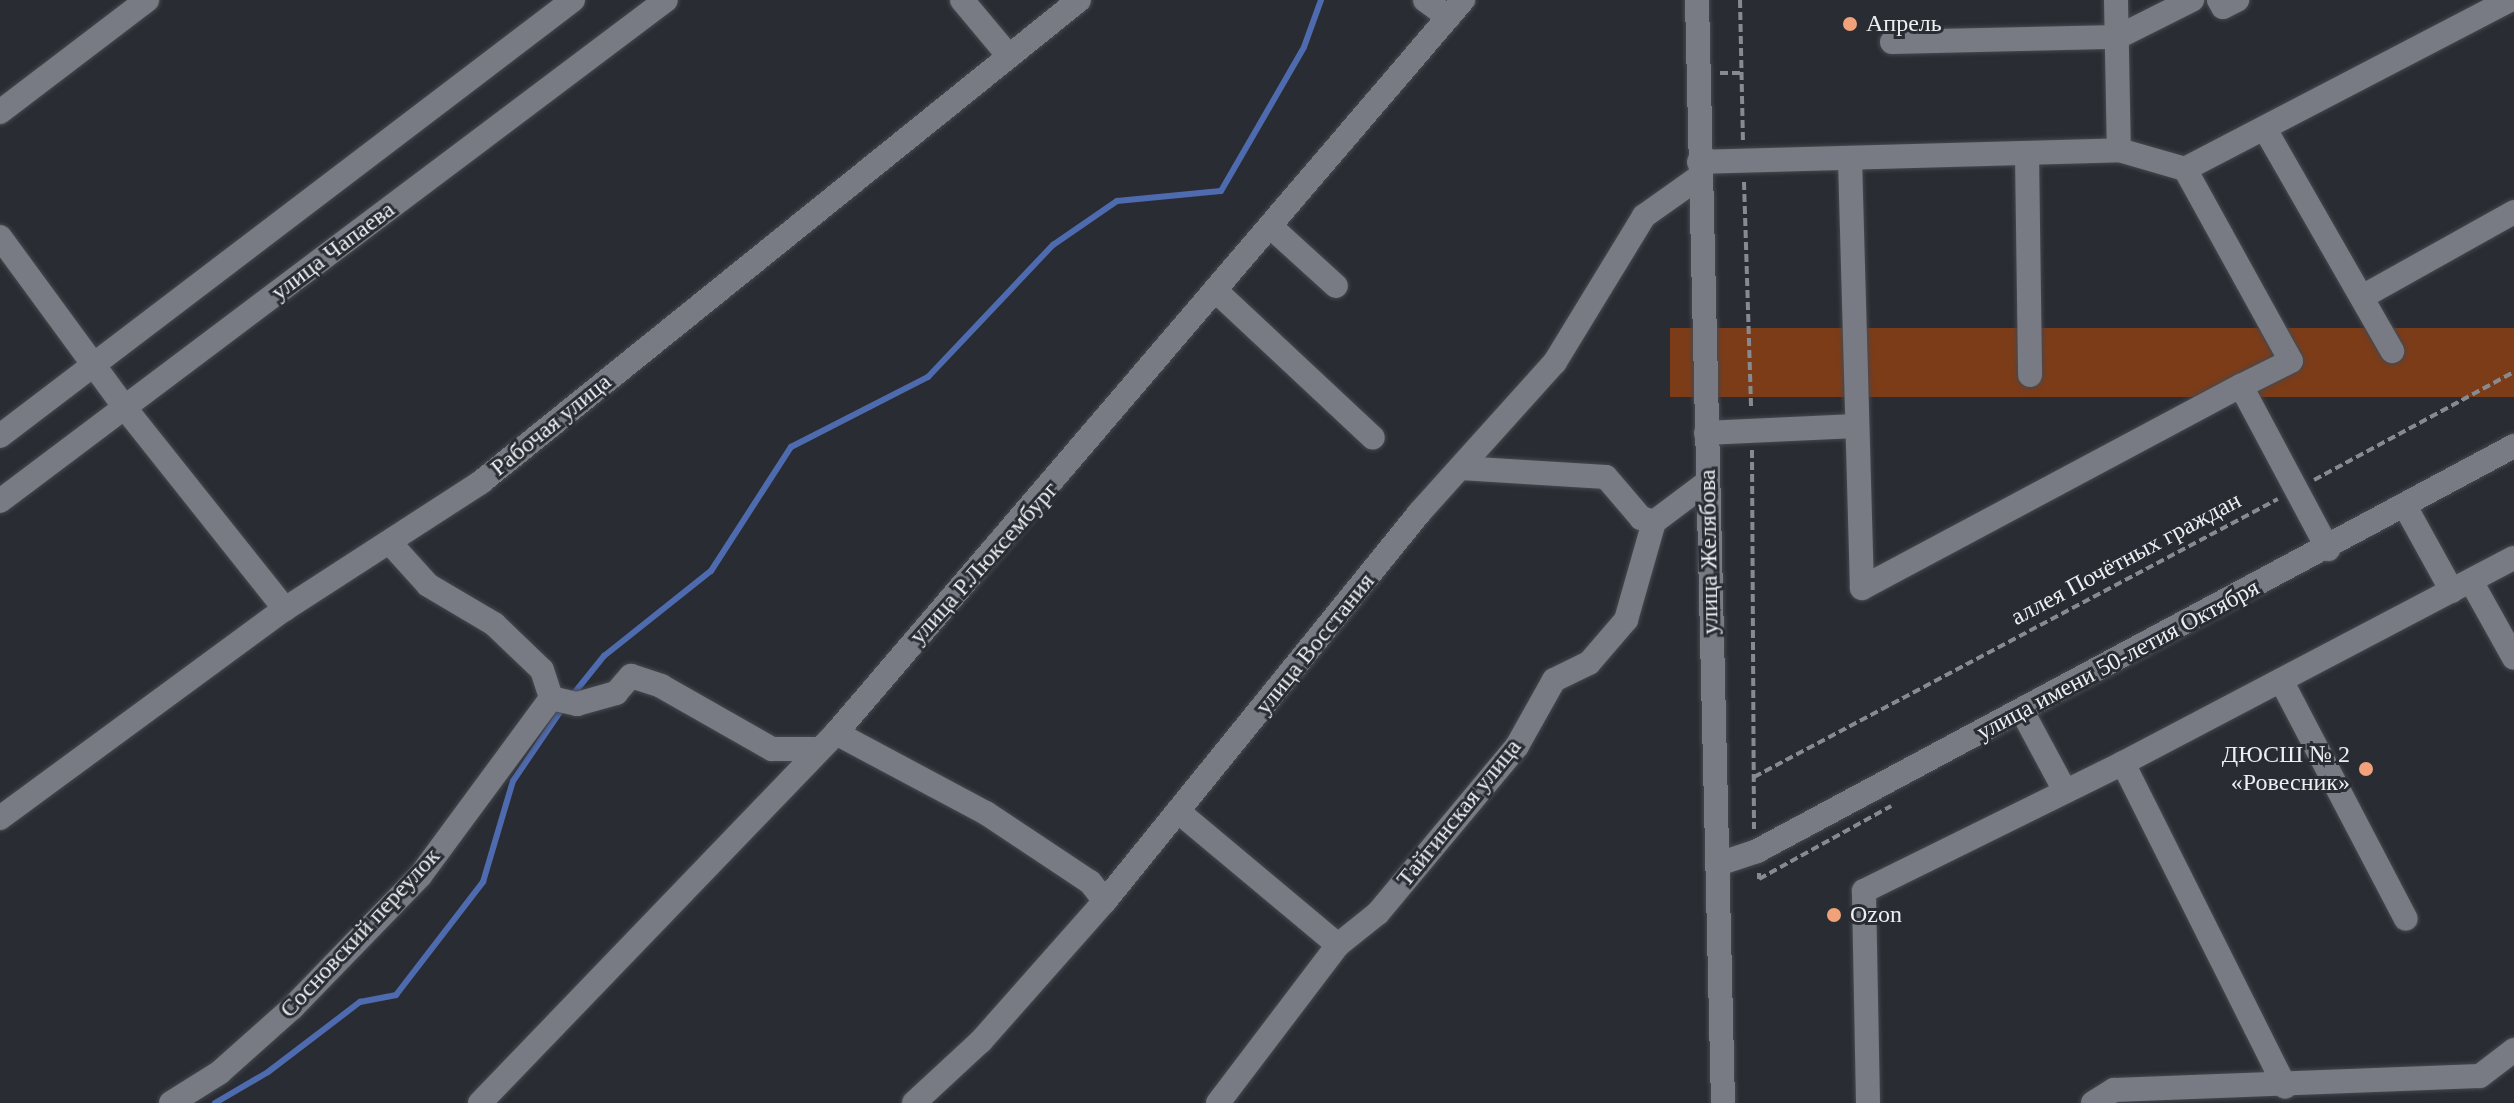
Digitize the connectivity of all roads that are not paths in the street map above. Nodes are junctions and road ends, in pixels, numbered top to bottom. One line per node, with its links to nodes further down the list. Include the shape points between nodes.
1 (147, 0): 17 (street)
2 (573, 0): 31 (street)
3 (666, 0): 34 (street, улица Чапаева)
4 (962, 0): 16 (street)
5 (1079, 0): 16 (street, Рабочая улица)
6 (1425, 0): 13 (street)
7 (1697, 0): 23 (street, улица Желябова)
8 (2116, 0): 14 (street)
9 (2192, 0): 14 (street)
10 (2219, 0): 11 (street, via 2223,7)
11 (2237, 0)
12 (2510, 0): 18 (street)
13 (1456, 9): 25 (street, улица Р.Люксембург)
14 (2118, 37): 15 (street); 19 (street)
15 (1892, 42)
16 (1008, 55): 45 (street, Рабочая улица, via 481,482)
17 (0, 112)
18 (2265, 129): 22 (street); 29 (street)
19 (2119, 150): 20 (street); 22 (street)
20 (2027, 154): 21 (street); 32 (street)
21 (1850, 159): 23 (street); 35 (street)
22 (2185, 169): 33 (street, via 2291,361)
23 (1699, 170): 36 (street, улица Желябова); 40 (street, улица Восстания, via 1644,216 1555,362)
24 (2514, 212): 29 (street)
25 (1270, 226): 27 (street); 28 (street, улица Р.Люксембург)
26 (0, 237): 31 (street)
27 (1336, 286)
28 (1215, 290): 38 (street); 54 (street, улица Р.Люксембург)
29 (2362, 297): 30 (street)
30 (2392, 351)
31 (93, 364): 34 (street); 37 (street)
32 (2030, 375)
33 (2241, 386): 35 (street, via 1862,588); 46 (street)
34 (125, 408): 42 (street, улица Чапаева); 49 (street)
35 (1855, 426): 36 (street)
36 (1706, 433): 41 (street, улица Желябова)
37 (0, 436)
38 (1373, 438)
39 (2514, 446): 43 (street, улица имени 50-летия Октября)
40 (1460, 468): 44 (street, via 1606,477 1641,518); 57 (street, улица Восстания)
41 (1706, 483): 44 (street); 59 (street, улица Желябова)
42 (0, 501)
43 (2405, 506): 46 (street, улица имени 50-летия Октября); 48 (street)
44 (1654, 522): 62 (street, Тайгинская улица, via 1626,620 1589,663 1554,680 1517,746 1378,913)
45 (391, 544): 49 (street, Рабочая улица); 52 (street, via 428,585 494,624 542,670)
46 (2328, 549): 53 (street, улица имени 50-летия Октября)
47 (2514, 558): 48 (street)
48 (2462, 586): 50 (street); 51 (street)
49 (285, 609): 58 (street, Рабочая улица)
50 (2514, 658)
51 (2282, 682): 55 (street); 61 (street)
52 (551, 698): 54 (street, via 577,704 616,693 631,676 661,686 772,749); 66 (street, Сосновский переулок, via 420,876 293,1007 219,1073)
53 (2022, 711): 56 (street); 59 (street, улица имени 50-летия Октября, via 1757,851)
54 (828, 741): 60 (street, via 986,813 1090,882); 67 (street, улица Р.Люксембург, via 576,1009)
55 (2123, 763): 56 (street); 64 (street)
56 (2065, 791): 71 (street, via 1864,891)
57 (1180, 813): 60 (street, улица Восстания); 62 (street)
58 (0, 818)
59 (1718, 864): 70 (street, улица Желябова)
60 (1105, 901): 68 (street, улица Восстания, via 981,1041)
61 (2406, 919)
62 (1338, 945): 69 (street, Тайгинская улица)
63 (2514, 1050): 64 (street, via 2480,1076)
64 (2285, 1087): 65 (street)
65 (2260, 1095): 72 (street, via 2114,1090)
66 (171, 1103)
67 (480, 1103)
68 (914, 1103)
69 (1218, 1103)
70 (1723, 1103)
71 (1868, 1103)
72 (2093, 1103)

